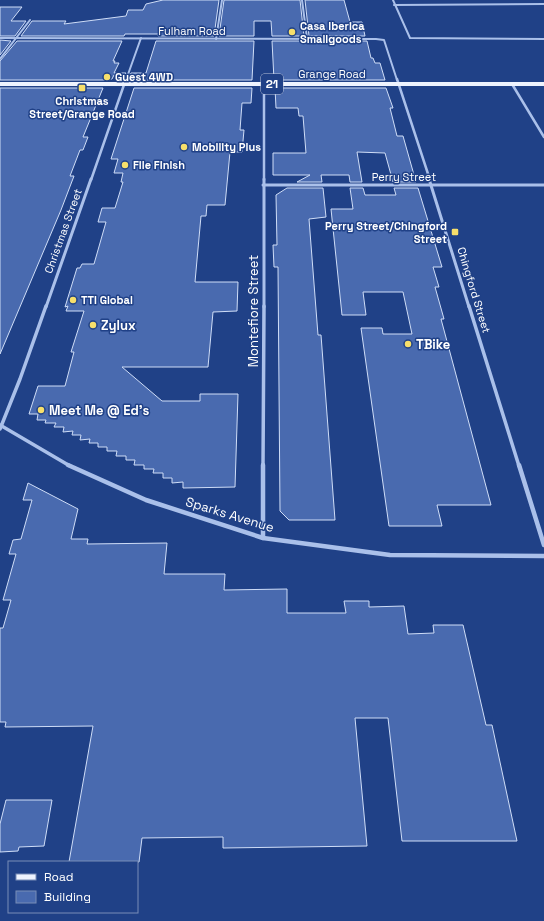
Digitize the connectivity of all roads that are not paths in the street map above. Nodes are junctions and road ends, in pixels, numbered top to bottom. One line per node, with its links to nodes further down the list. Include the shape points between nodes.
1 (222, 0): 11 (street)
2 (302, 0): 10 (street)
3 (392, 0): 5 (street)
4 (544, 4): 5 (street)
5 (394, 5): 12 (street, via 410,38)
6 (30, 20): 8 (street)
7 (0, 38): 8 (street, Fulham Road)
8 (17, 38): 9 (street, Fulham Road); 14 (street)
9 (141, 38): 11 (street, Fulham Road); 16 (street, Christmas Street)
10 (307, 38): 11 (street, Fulham Road); 13 (street, Fulham Road)
11 (216, 39)
12 (544, 39)
13 (384, 40): 18 (street, Chingford Street)
14 (0, 59)
15 (0, 84): 16 (main road, Grange Road / 21)
16 (124, 84): 17 (main road, Grange Road / 21); 25 (street, Christmas Street, via 20,380)
17 (264, 84): 18 (main road, Grange Road / 21); 22 (street, Montefiore Street)
18 (399, 84): 19 (main road, Grange Road / 21); 23 (street, Chingford Street)
19 (512, 84): 20 (main road, Grange Road / 21); 21 (street)
20 (544, 84)
21 (544, 137)
22 (263, 185): 23 (street, Perry Street); 26 (street, Montefiore Street)
23 (432, 185): 24 (street, Perry Street); 27 (street, Chingford Street)
24 (544, 185)
25 (0, 427): 26 (street, Sparks Avenue, via 63,463 146,500)
26 (263, 538): 28 (street, Sparks Avenue, via 390,555)
27 (544, 545)
28 (544, 556)

